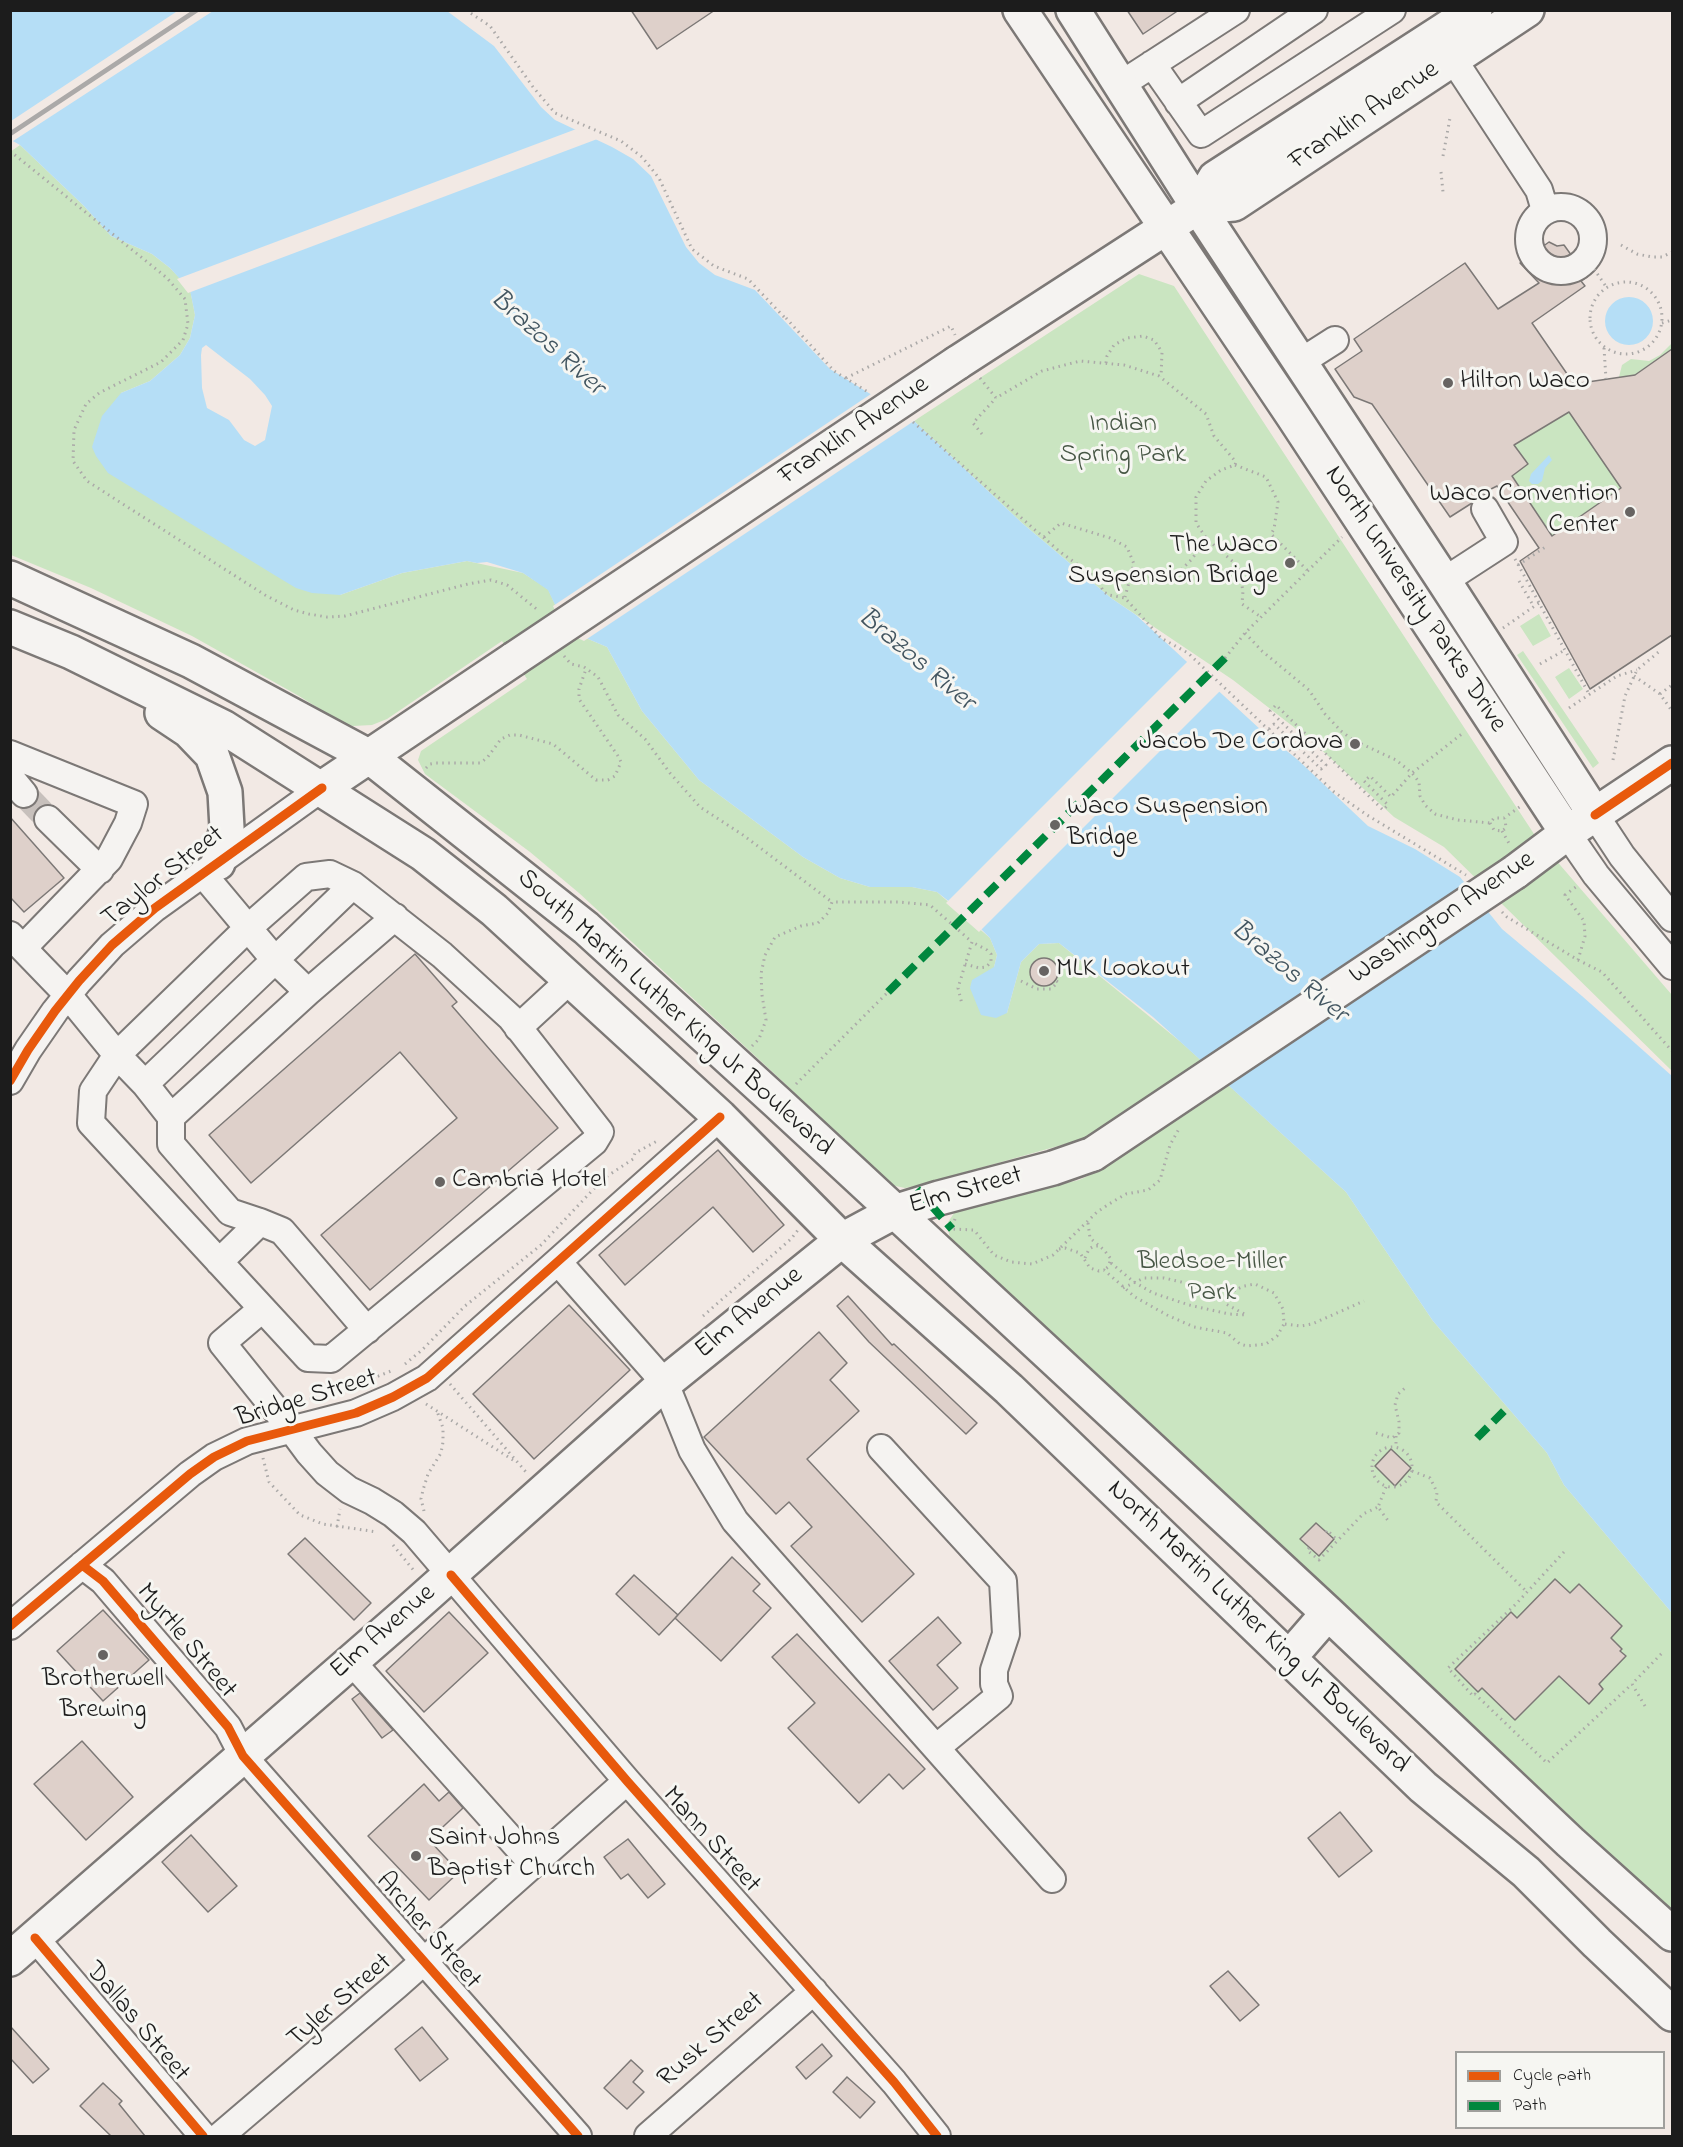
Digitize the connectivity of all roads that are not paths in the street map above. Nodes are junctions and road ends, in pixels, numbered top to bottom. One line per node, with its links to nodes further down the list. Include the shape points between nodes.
1 (1020, 10): 14 (main road, North University Parks Drive)
2 (1073, 10): 10 (main road, North University Parks Drive)
3 (1236, 10): 9 (street)
4 (1314, 10): 11 (street)
5 (1392, 10): 11 (street, via 1201,134)
6 (1527, 10): 8 (main road, Franklin Avenue)
7 (1458, 16): 8 (street); 12 (main road, Franklin Avenue, via 1215,178)
8 (1453, 59): 12 (main road, Franklin Avenue, via 1234,204); 13 (street, via 1539,190)
9 (1152, 64): 10 (street); 11 (street)
10 (1120, 85): 12 (main road, North University Parks Drive)
11 (1178, 102)
12 (1198, 207): 14 (main road, Franklin Avenue); 16 (main road, North University Parks Drive)
13 (1545, 210)
14 (1165, 228): 22 (main road, Franklin Avenue, bridge); 29 (main road, North University Parks Drive)
15 (1335, 339): 16 (street)
16 (1299, 363): 19 (main road, North University Parks Drive)
17 (1485, 509): 19 (street, via 1504,542)
18 (10, 578): 24 (main road, South Martin Luther King Jr Boulevard, via 191,662)
19 (1444, 581): 27 (main road, North University Parks Drive)
20 (10, 627): 21 (main road, South Martin Luther King Jr Boulevard)
21 (71, 652): 26 (main road, South Martin Luther King Jr Boulevard, via 223,727); 30 (main road, via 189,731 212,755 225,792 227,828)
22 (514, 659): 24 (main road, Taylor Street)
23 (10, 754): 31 (street, via 134,804 118,843)
24 (370, 757): 26 (main road, Taylor Street); 49 (main road, South Martin Luther King Jr Boulevard, via 586,928)
25 (1672, 763): 27 (main road, Washington Avenue)
26 (322, 788): 30 (street, Taylor Street); 39 (main road, South Martin Luther King Jr Boulevard, via 423,854 494,910)
27 (1595, 815): 29 (main road, Washington Avenue); 34 (street, North University Parks Drive, via 1627,863)
28 (48, 819): 31 (street)
29 (1567, 833): 38 (street, North University Parks Drive, via 1596,875); 48 (main road, Washington Avenue, bridge, via 1515,872)
30 (210, 868): 35 (street); 41 (street, Taylor Street, via 112,945)
31 (100, 870): 36 (street)
32 (353, 885): 33 (street); 35 (street, via 330,874 306,877); 37 (street)
33 (395, 917): 40 (street); 42 (street, via 442,955)
34 (1672, 918)
35 (248, 928): 37 (street); 43 (street)
36 (17, 941): 41 (street)
37 (275, 960): 40 (street); 45 (street)
38 (1672, 966)
39 (570, 980): 42 (street); 47 (main road, South Martin Luther King Jr Boulevard)
40 (308, 992): 46 (street)
41 (68, 995): 43 (street); 44 (street, Taylor Street)
42 (518, 1028): 55 (street, via 600,1132 594,1142)
43 (117, 1055): 45 (street); 52 (street, via 93,1091 91,1123)
44 (10, 1081)
45 (145, 1084): 46 (street)
46 (171, 1117): 50 (street, via 171,1144 230,1212)
47 (720, 1117): 51 (main road, South Martin Luther King Jr Boulevard); 53 (street, Bridge Street)
48 (1093, 1154): 49 (main road, Elm Street)
49 (894, 1212): 51 (main road, Elm Street); 61 (main road, North Martin Luther King Jr Boulevard)
50 (260, 1222): 52 (street); 55 (street, via 282,1231)
51 (842, 1240): 56 (main road, Elm Avenue); 63 (main road, North Martin Luther King Jr Boulevard, via 1009,1389)
52 (219, 1262): 54 (street)
53 (559, 1263): 56 (street); 57 (street, Bridge Street, via 427,1378 399,1376 356,1413)
54 (262, 1309): 55 (street, via 308,1358 331,1359); 57 (street, Mann Street, via 222,1343)
55 (366, 1330)
56 (665, 1383): 60 (main road, Elm Avenue, via 543,1492); 65 (street, via 692,1450 735,1521)
57 (292, 1430): 59 (street, Bridge Street, via 247,1441 214,1456); 60 (street, Mann Street, via 327,1473 393,1514 414,1532)
58 (881, 1448): 65 (street, via 1003,1581 1006,1634 994,1670 999,1696)
59 (82, 1565): 62 (street, Bridge Street); 66 (street, Myrtle Street, via 103,1581 228,1727)
60 (433, 1567): 64 (main road, Elm Avenue); 67 (street, Mann Street)
61 (1328, 1613): 63 (main road); 68 (main road, North Martin Luther King Jr Boulevard)
62 (10, 1626)
63 (1289, 1658): 70 (main road, North Martin Luther King Jr Boulevard, via 1423,1787)
64 (351, 1661): 66 (main road, Elm Avenue); 69 (street)
65 (936, 1748): 71 (street)
66 (243, 1756): 73 (main road, Elm Avenue); 75 (street, Archer Street)
67 (627, 1782): 69 (street, Tyler Street); 76 (street, Mann Street)
68 (1563, 1835): 70 (main road); 72 (main road, North Martin Luther King Jr Boulevard)
69 (533, 1864): 75 (street, Tyler Street)
70 (1526, 1872): 77 (main road, North Martin Luther King Jr Boulevard)
71 (1052, 1879)
72 (1672, 1934)
73 (35, 1938): 74 (main road, Elm Avenue); 78 (street, Dallas Street)
74 (10, 1959)
75 (423, 1961): 79 (street, Tyler Street); 80 (street, Archer Street)
76 (814, 1991): 81 (street, Rusk Street); 82 (street, Mann Street)
77 (1672, 2014)
78 (203, 2136)
79 (220, 2136)
80 (578, 2136)
81 (648, 2136)
82 (937, 2136)

